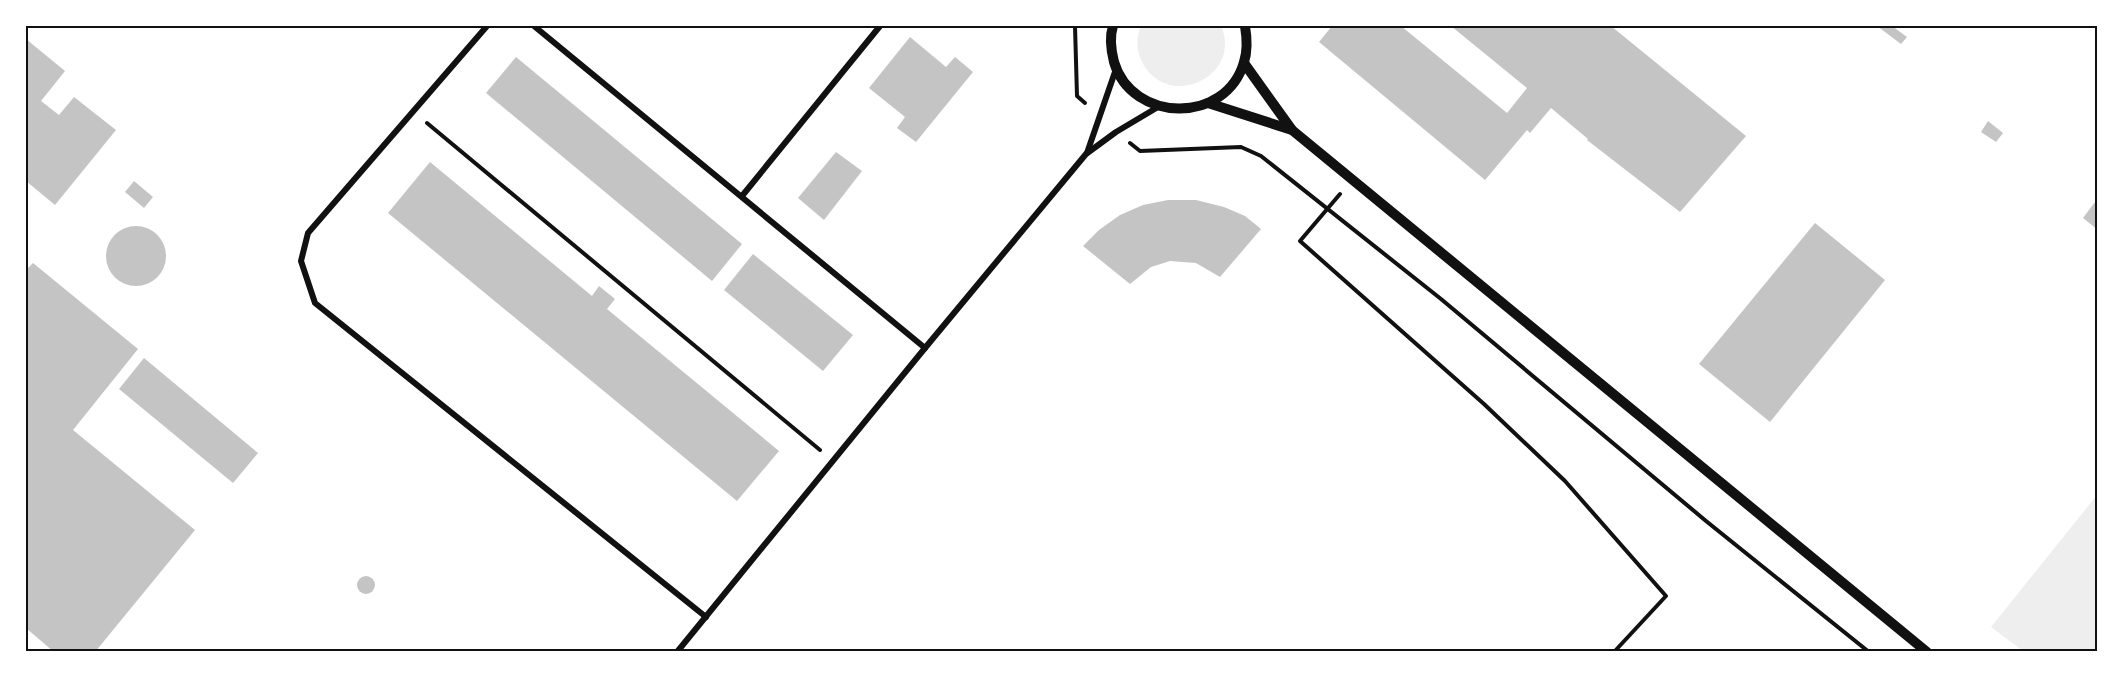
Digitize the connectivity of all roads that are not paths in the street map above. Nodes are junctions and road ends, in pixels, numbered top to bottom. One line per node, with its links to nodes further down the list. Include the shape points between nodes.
1 (487, 26): 14 (street, via 308,233 301,261 315,303)
2 (534, 26): 12 (street)
3 (880, 26): 12 (street)
4 (1113, 26): 7 (street, via 1111,51)
5 (1245, 26): 6 (street)
6 (1244, 63): 8 (street, via 1230,87); 10 (street)
7 (1116, 69): 9 (street, via 1126,85); 11 (street)
8 (1208, 104): 9 (street, via 1175,110); 10 (street)
9 (1158, 107): 11 (street)
10 (1292, 130): 16 (street)
11 (1086, 154): 13 (street)
12 (741, 196): 13 (street)
13 (925, 348): 14 (street)
14 (706, 617): 15 (street)
15 (677, 651)
16 (1927, 651)

